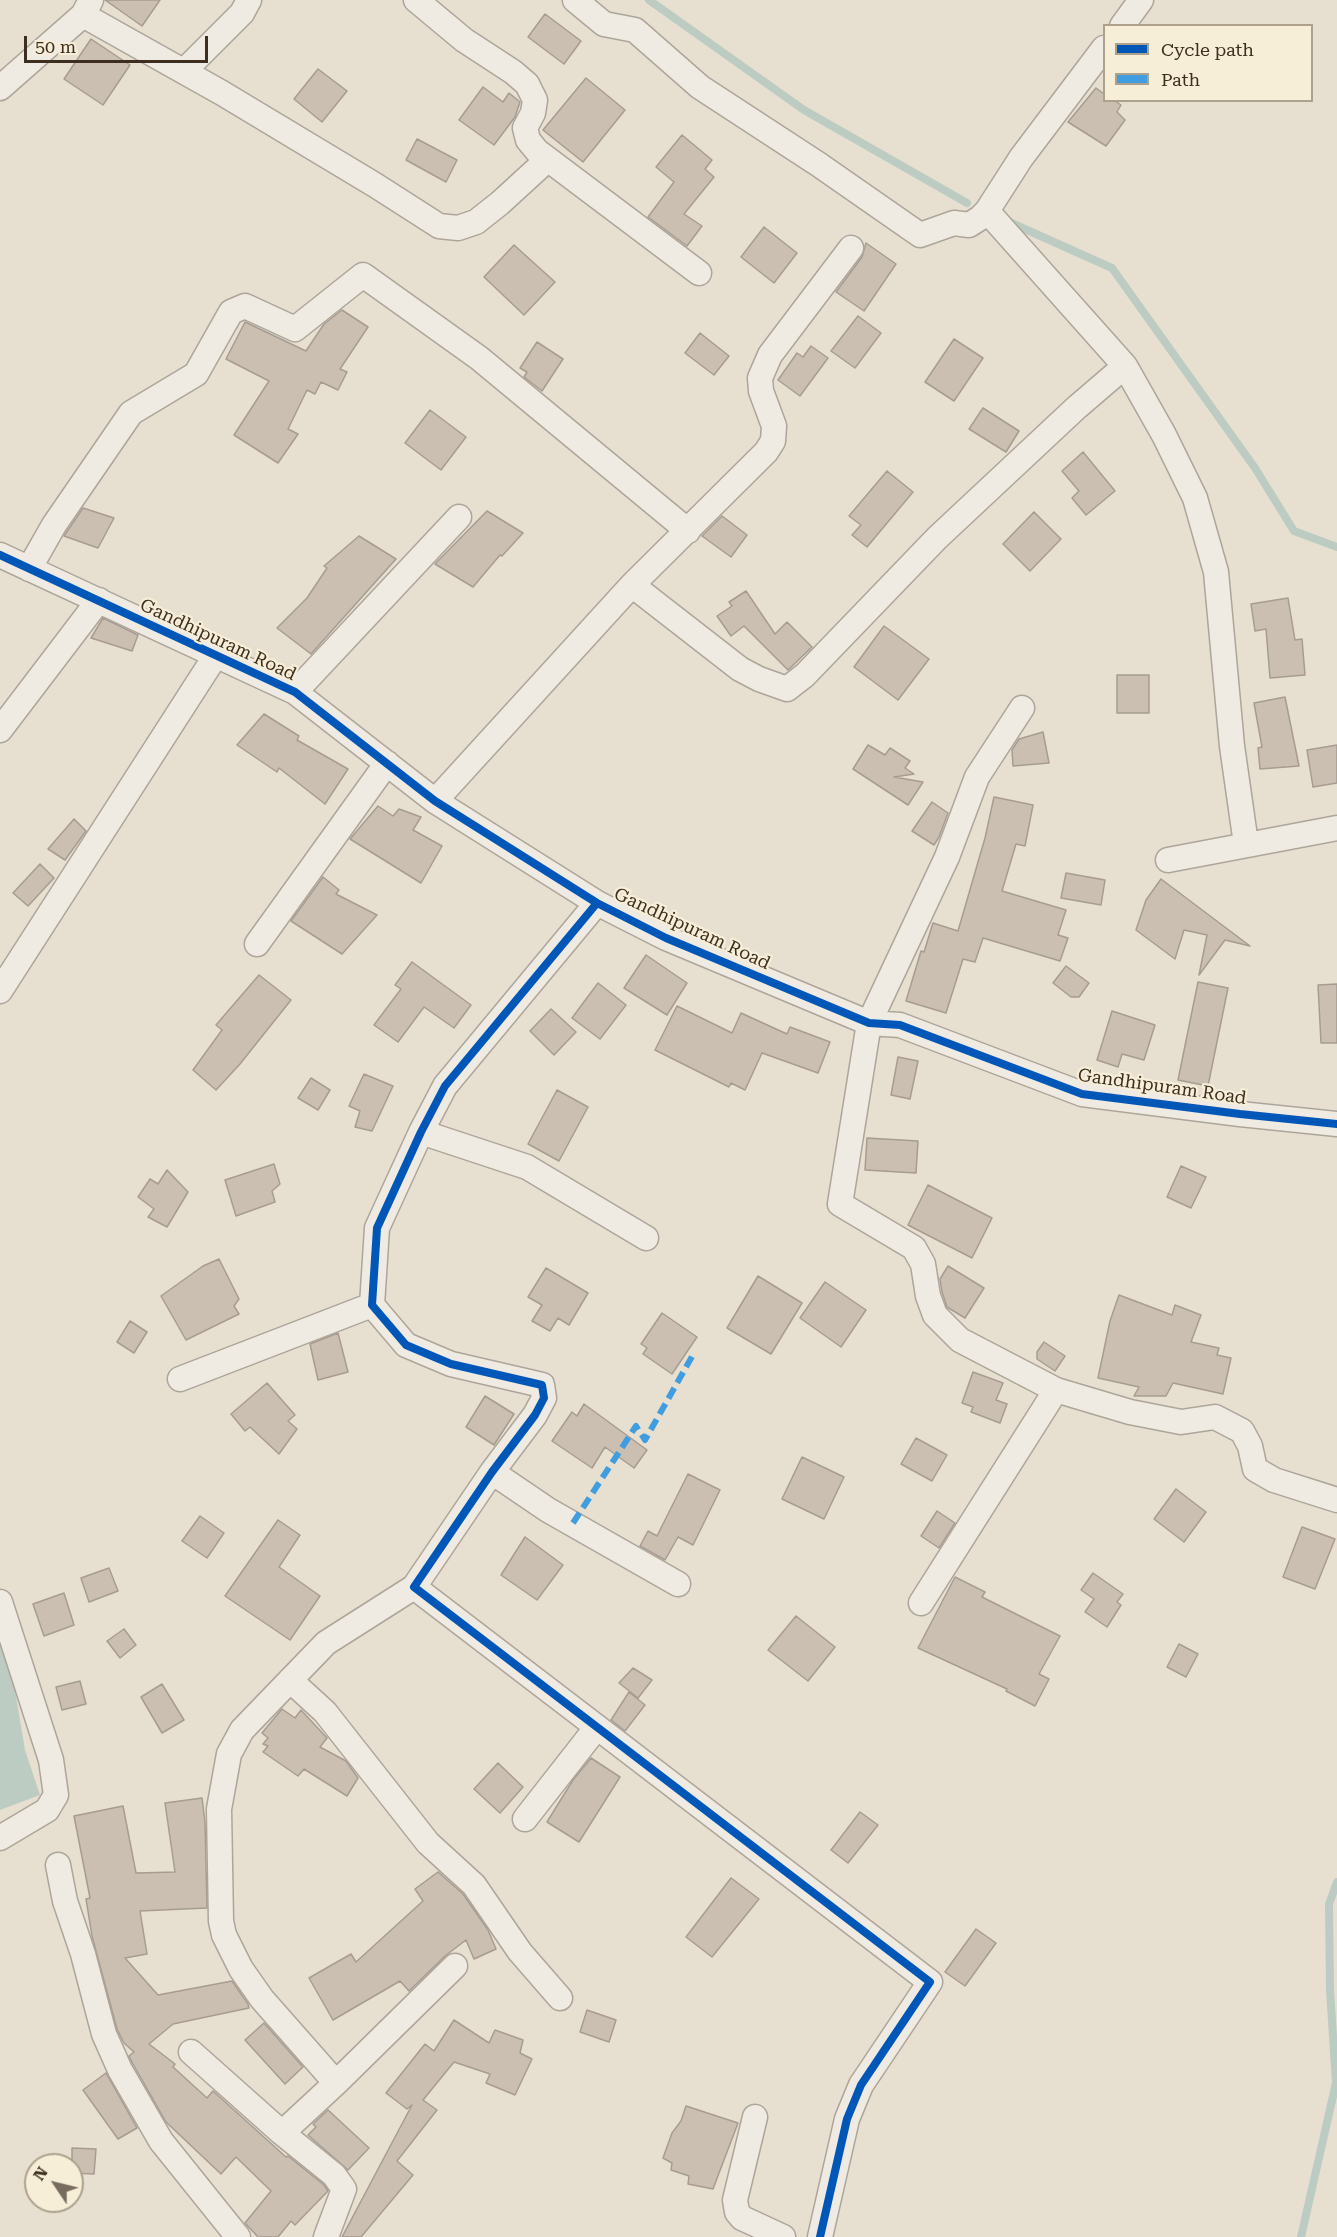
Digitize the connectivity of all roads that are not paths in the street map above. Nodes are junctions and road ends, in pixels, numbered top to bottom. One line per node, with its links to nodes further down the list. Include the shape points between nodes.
1 (249, 0): 8 (street, via 242,13)
2 (416, 0): 10 (street, via 527,84 535,100 525,128 528,140)
3 (574, 0): 11 (street, via 604,24 635,30 700,87 920,235 954,224 969,225)
4 (1141, 0): 6 (street)
5 (87, 7): 8 (street); 9 (street)
6 (1123, 24)
7 (1103, 49): 11 (street, via 1021,158)
8 (184, 72): 10 (street, via 439,226 458,228 476,222)
9 (0, 88)
10 (547, 160): 13 (street)
11 (987, 211): 14 (street)
12 (851, 248): 16 (street, via 770,355 760,378 774,426 773,441)
13 (699, 273)
14 (1125, 366): 19 (street, via 937,538 787,689 740,669); 28 (street, via 1195,498 1216,572)
15 (459, 517): 22 (street)
16 (688, 531): 18 (street, via 479,358 363,275 295,329 245,306 231,312 196,374 131,413); 19 (street)
17 (0, 555): 18 (street, Gandhipuram Road)
18 (29, 568): 20 (street, Gandhipuram Road)
19 (632, 585): 26 (street)
20 (99, 600): 21 (street, Gandhipuram Road); 24 (street)
21 (216, 655): 22 (street, Gandhipuram Road); 32 (street)
22 (295, 692): 25 (street, Gandhipuram Road)
23 (1022, 708): 33 (street, via 977,777 947,857)
24 (0, 730)
25 (387, 763): 26 (street, Gandhipuram Road); 31 (street)
26 (435, 801): 30 (street, Gandhipuram Road)
27 (1337, 828): 28 (street)
28 (1246, 844): 29 (street)
29 (1168, 860)
30 (597, 903): 33 (street, Gandhipuram Road, via 666,938); 35 (street, via 445,1086)
31 (256, 944)
32 (0, 991)
33 (869, 1023): 34 (street, Gandhipuram Road, via 900,1025 1082,1094); 39 (street, via 840,1204 914,1248 923,1264 935,1315 960,1340)
34 (1337, 1124)
35 (421, 1132): 36 (street, via 527,1167); 37 (street, via 377,1228)
36 (646, 1238)
37 (372, 1305): 38 (street); 40 (street, via 406,1346 452,1364 542,1385 544,1398 535,1415)
38 (180, 1379)
39 (1056, 1390): 41 (street, via 1181,1422 1215,1417 1242,1431 1255,1469 1274,1480); 44 (street)
40 (492, 1472): 42 (street, via 548,1510); 43 (street)
41 (1337, 1500)
42 (678, 1584)
43 (414, 1587): 46 (street, via 326,1643); 47 (street)
44 (921, 1603)
45 (1, 1607): 49 (street, via 51,1760 56,1795 47,1810)
46 (290, 1680): 52 (street, via 326,1712 428,1843 474,1885 520,1952); 54 (street, via 242,1731 229,1754 219,1809 221,1921 241,1969 262,1999)
47 (597, 1728): 48 (street); 60 (street, via 930,1982 861,2085 847,2119)
48 (525, 1819)
49 (0, 1838)
50 (58, 1865): 57 (street, via 104,2034 120,2070 161,2141)
51 (455, 1966): 54 (street)
52 (560, 1998)
53 (191, 2052): 56 (street)
54 (336, 2083): 56 (street)
55 (755, 2117): 59 (street, via 735,2200 737,2212)
56 (282, 2133): 58 (street, via 334,2175 344,2189)
57 (238, 2237)
58 (326, 2237)
59 (783, 2237)
60 (820, 2237)

